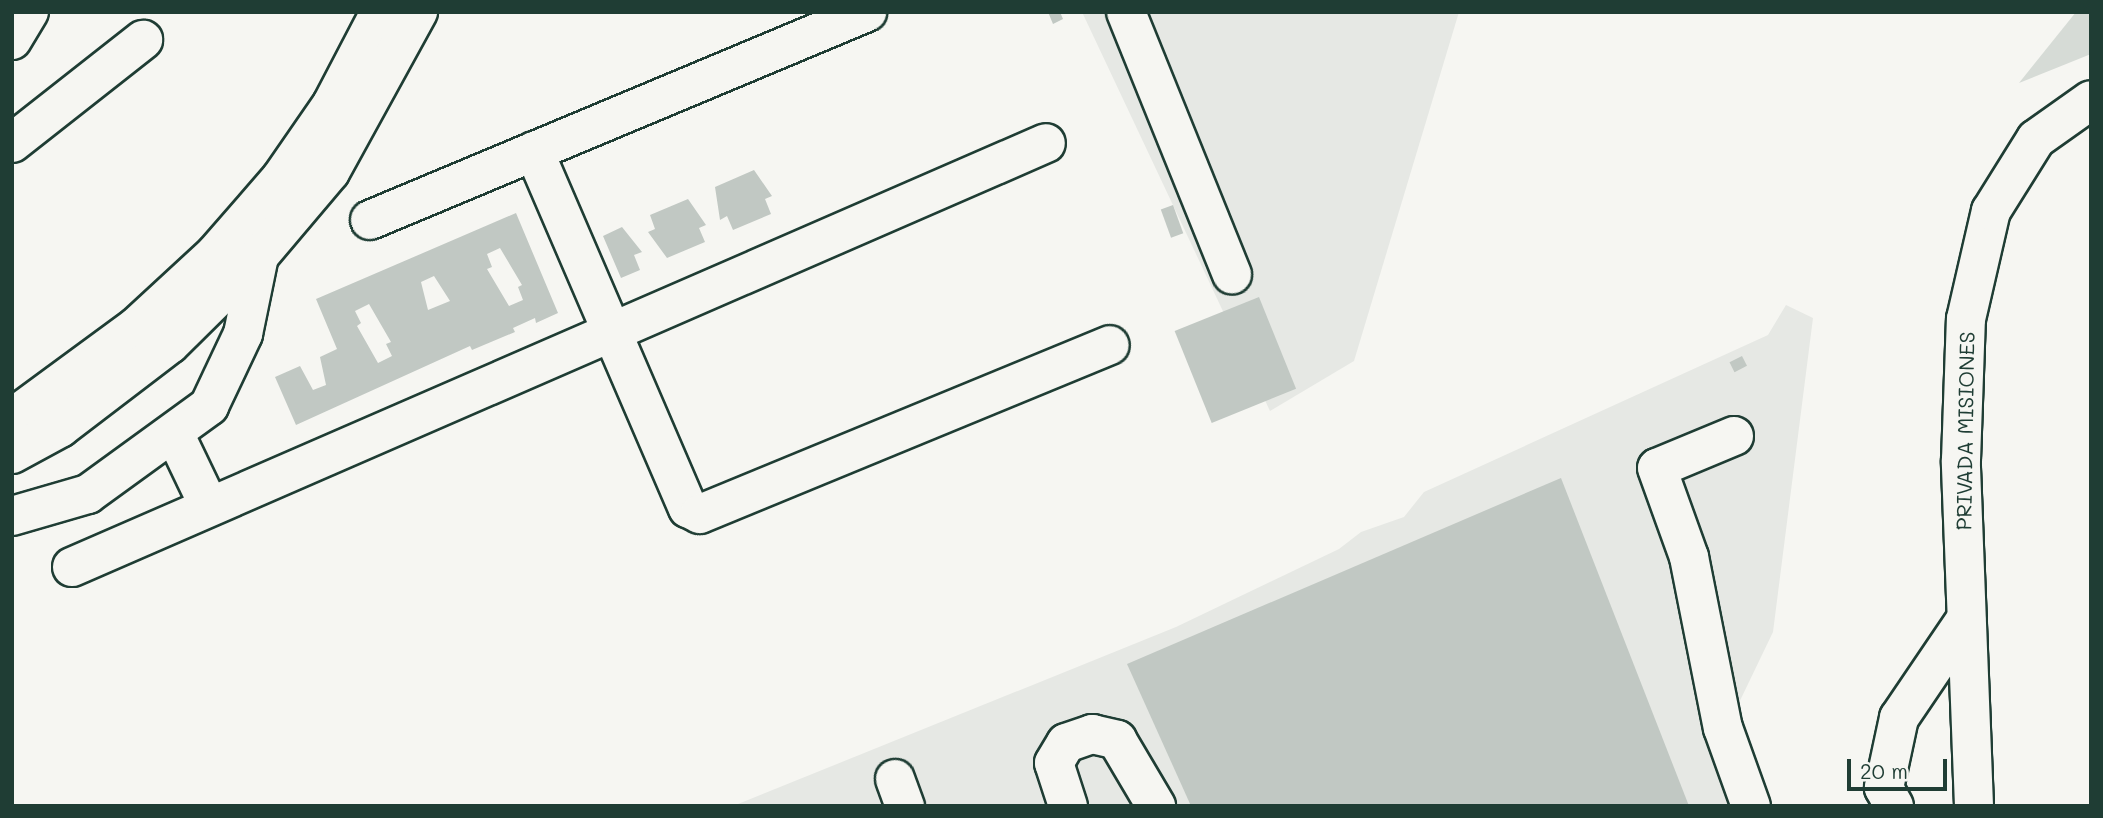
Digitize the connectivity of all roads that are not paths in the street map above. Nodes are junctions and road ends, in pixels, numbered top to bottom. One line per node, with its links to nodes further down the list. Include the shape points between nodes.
1 (29, 12): 6 (street)
2 (380, 12): 17 (street, via 332,104 281,178 215,254 136,327)
3 (418, 12): 13 (street, via 330,172)
4 (867, 12): 11 (street)
5 (1126, 12): 14 (street)
6 (12, 40)
7 (143, 40): 9 (street)
8 (2091, 100): 24 (street, PRIVADA MISIONES, via 2036,139 1991,211 1966,319 1961,460)
9 (12, 143)
10 (1046, 143): 15 (street)
11 (534, 151): 12 (street); 15 (street)
12 (370, 220)
13 (260, 256): 18 (street, via 229,373 209,406); 20 (street, via 170,344 60,428)
14 (1232, 274)
15 (612, 330): 16 (street, via 688,508 699,514); 21 (street)
16 (1110, 345)
17 (15, 413)
18 (175, 435): 21 (street); 22 (street, via 88,494)
19 (1734, 436): 27 (street, via 1657,468 1689,557 1723,728)
20 (12, 453)
21 (208, 504): 23 (street)
22 (12, 516)
23 (72, 567)
24 (1966, 619): 28 (street, via 1899,718 1884,788); 29 (street, PRIVADA MISIONES)
25 (1068, 806): 26 (street, via 1055,775 1057,751 1092,734 1117,740)
26 (1156, 806)
27 (1752, 806)
28 (1894, 806)
29 (1974, 806)

